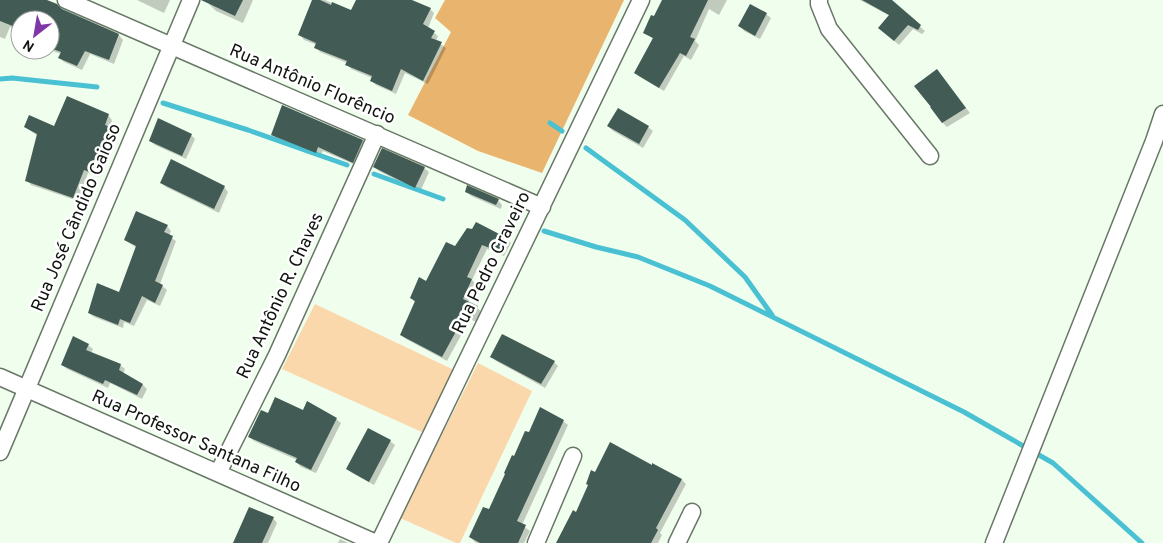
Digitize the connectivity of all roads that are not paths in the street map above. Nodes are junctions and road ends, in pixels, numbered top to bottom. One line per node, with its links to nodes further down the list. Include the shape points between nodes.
1 (66, 0): 5 (street, Rua Antônio Florêncio)
2 (191, 0): 5 (street, Rua José Cândido Gaioso)
3 (641, 0): 9 (street, Rua Pedro Craveiro)
4 (819, 0): 8 (street, via 828,29)
5 (171, 46): 7 (street, Rua Antônio Florêncio); 11 (street, Rua José Cândido Gaioso)
6 (1163, 114): 19 (street)
7 (377, 134): 9 (street, Rua Antônio Florêncio); 14 (street, Rua Antônio R. Chaves, via 277,355)
8 (930, 156)
9 (542, 207): 16 (street, Rua Pedro Craveiro)
10 (0, 377): 11 (street, Rua Professor Santana Filho)
11 (27, 389): 12 (street, Rua José Cândido Gaioso); 14 (street, Rua Professor Santana Filho)
12 (0, 452)
13 (573, 456): 17 (street)
14 (218, 473): 16 (street, Rua Professor Santana Filho)
15 (692, 512): 18 (street)
16 (378, 543)
17 (536, 543)
18 (676, 543)
19 (994, 543)

